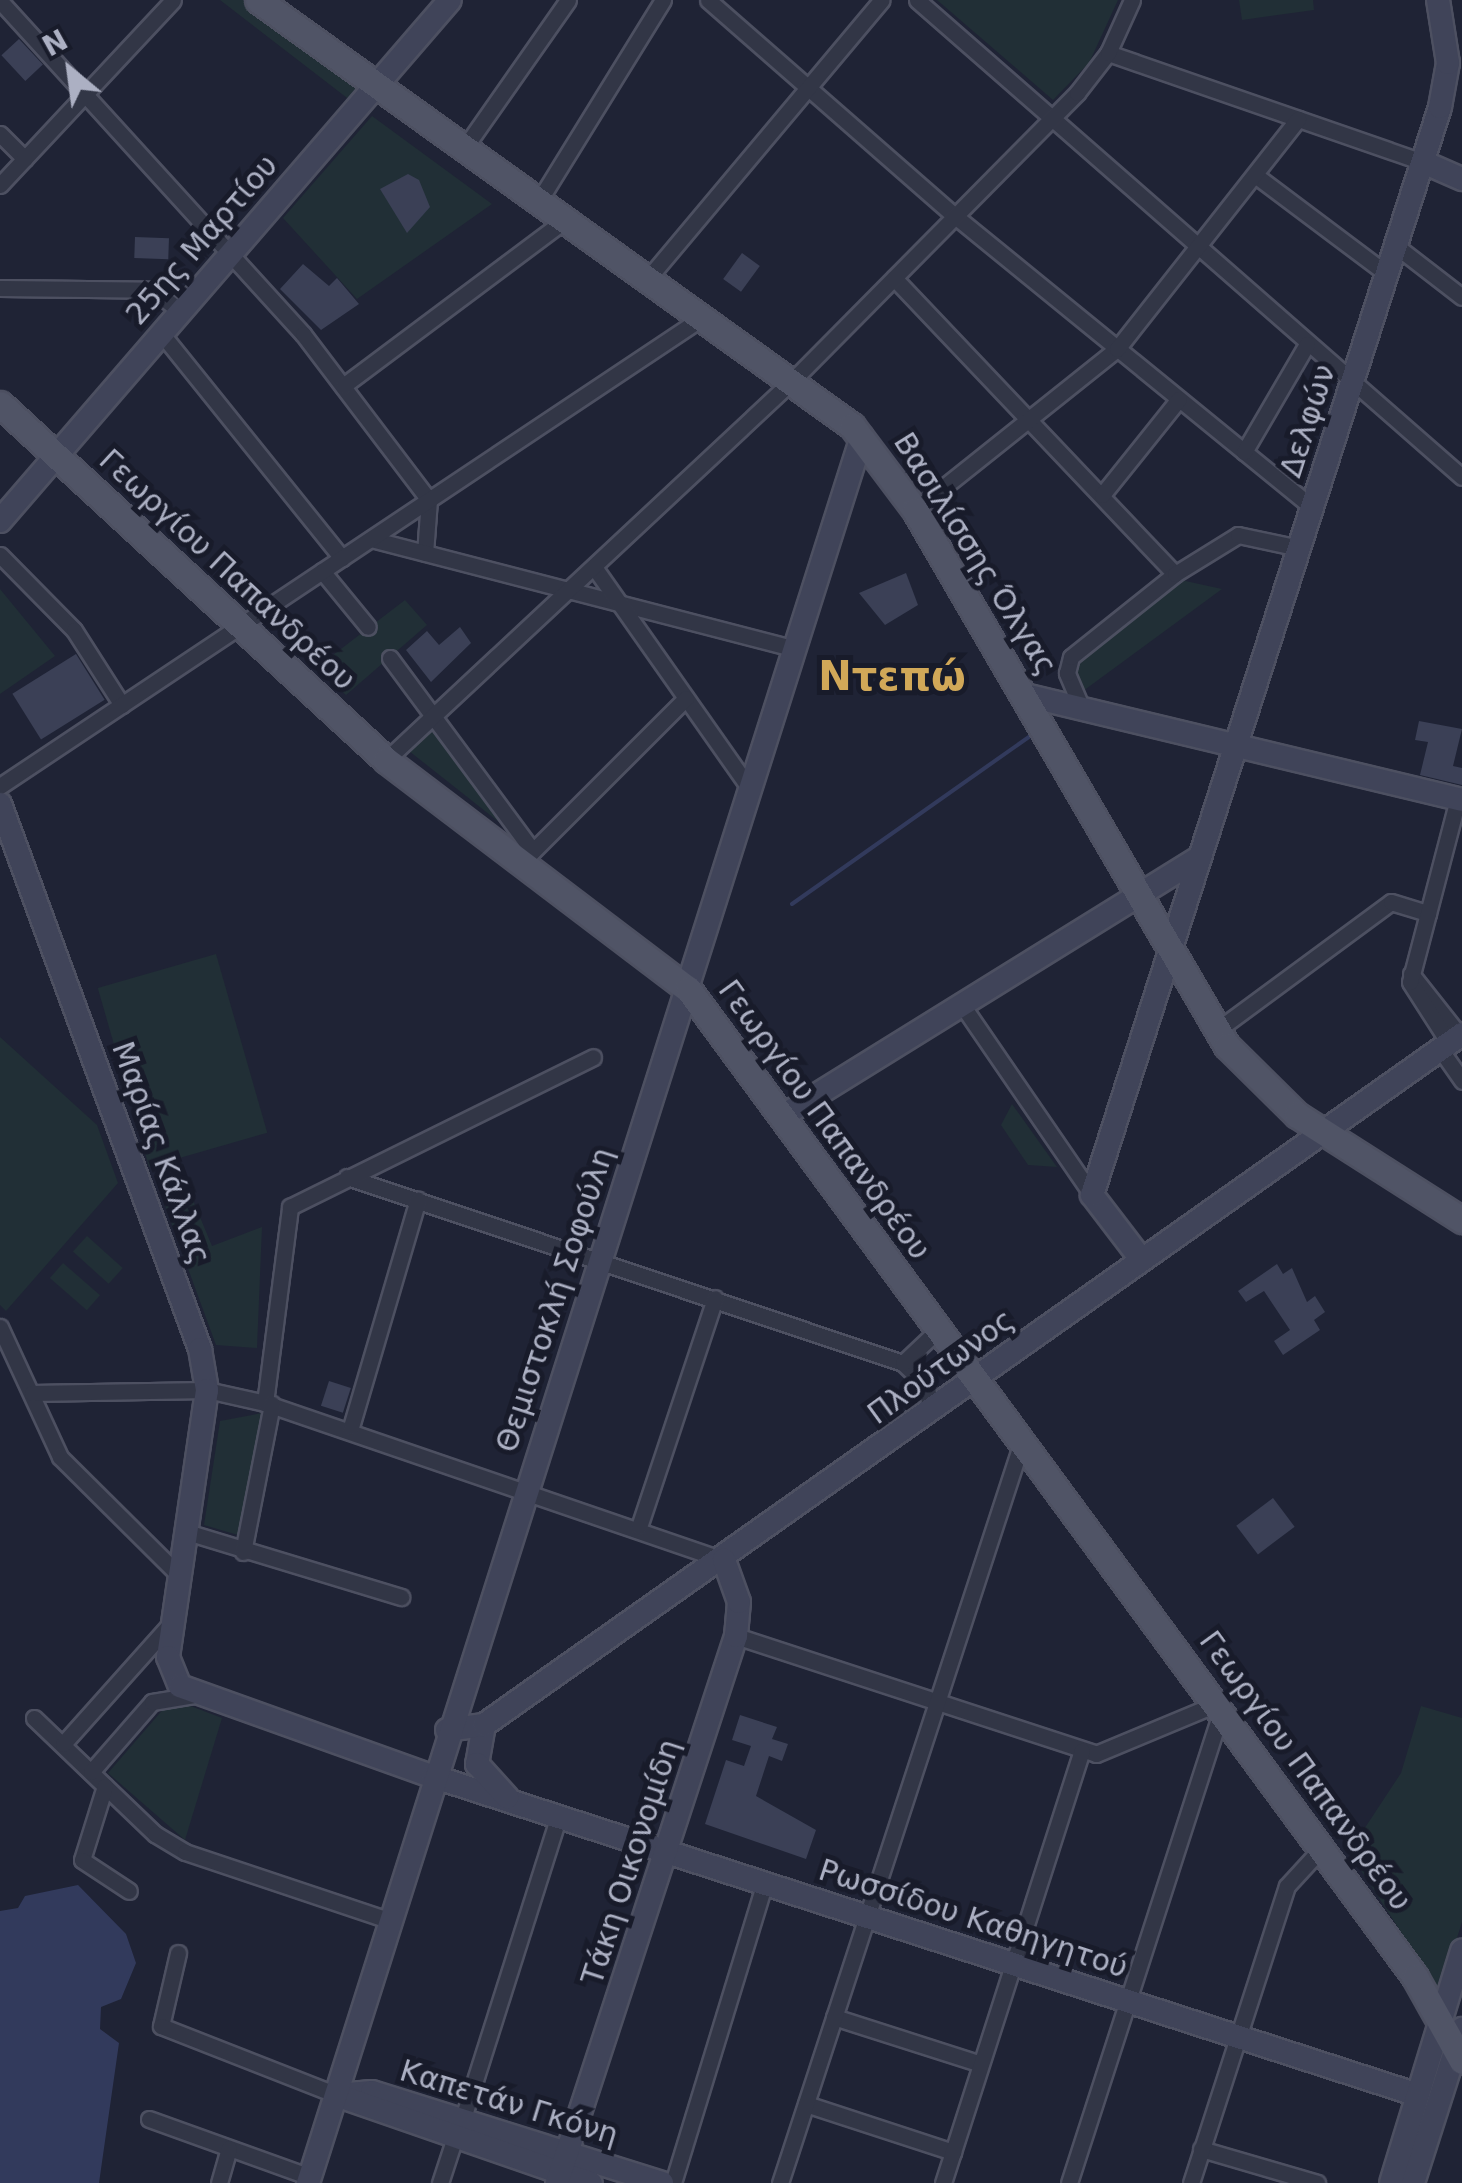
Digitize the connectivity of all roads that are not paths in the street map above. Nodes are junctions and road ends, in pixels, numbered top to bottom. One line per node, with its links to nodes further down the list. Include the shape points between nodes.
1 (174, 0): 16 (street)
2 (258, 0): 14 (main road, Βασιλίσσης Όλγας)
3 (568, 0): 20 (street)
4 (663, 0): 26 (street)
5 (708, 0): 15 (street)
6 (882, 0): 15 (street)
7 (917, 0): 17 (street)
8 (1132, 0): 12 (street)
9 (1438, 0): 13 (main road, Δελφών)
10 (0, 1): 16 (street)
11 (446, 2): 14 (main road, 25ης Μαρτίου)
12 (1108, 53): 17 (street); 18 (street)
13 (1455, 64): 22 (main road, Δελφών)
14 (375, 85): 20 (main road, Βασιλίσσης Όλγας); 31 (main road, 25ης Μαρτίου)
15 (806, 85): 27 (street); 34 (street)
16 (85, 94): 21 (street); 31 (street)
17 (1052, 118): 27 (street); 30 (street)
18 (1298, 119): 22 (street); 23 (street)
19 (0, 134): 21 (street)
20 (462, 150): 26 (main road, Βασιλίσσης Όλγας)
21 (25, 158): 25 (street)
22 (1423, 162): 24 (main road); 29 (main road, Δελφών)
23 (1256, 175): 30 (street); 32 (street)
24 (1462, 179)
25 (0, 185)
26 (537, 204): 28 (main road, Βασιλίσσης Όλγας)
27 (955, 216): 33 (street); 41 (street)
28 (562, 222): 34 (main road, Βασιλίσσης Όλγας); 44 (street)
29 (1396, 246): 32 (main road, Δελφών); 36 (street)
30 (1198, 249): 40 (street); 41 (street)
31 (231, 252): 37 (main road, 25ης Μαρτίου); 44 (street)
32 (1387, 274): 43 (main road, Δελφών)
33 (894, 278): 42 (street); 47 (street)
34 (645, 282): 38 (main road, Βασιλίσσης Όλγας)
35 (0, 288): 37 (street, via 153,290)
36 (1462, 297)
37 (180, 311): 39 (main road, 25ης Μαρτίου)
38 (700, 319): 42 (main road, Βασιλίσσης Όλγας); 53 (street)
39 (161, 333): 50 (main road, 25ης Μαρτίου); 61 (street)
40 (1308, 344): 43 (street); 49 (street)
41 (1117, 349): 45 (street); 47 (street)
42 (794, 380): 48 (main road, Βασιλίσσης Όλγας); 62 (street)
43 (1352, 382): 51 (street); 54 (main road, Δελφών)
44 (342, 386): 53 (street)
45 (1179, 399): 49 (street); 52 (street)
46 (0, 404): 50 (main road, Γεωργίου Παπανδρέου)
47 (1029, 420): 52 (street); 55 (street)
48 (862, 437): 55 (main road, Βασιλίσσης Όλγας); 69 (main road, Θεμιστοκλή Σοφούλη)
49 (1244, 452): 54 (street)
50 (55, 456): 56 (main road, 25ης Μαρτίου); 67 (main road, Γεωργίου Παπανδρέου)
51 (1462, 477)
52 (1102, 494): 64 (street)
53 (429, 500): 57 (street); 59 (street)
54 (1312, 507): 58 (main road, Δελφών)
55 (915, 510): 71 (main road, Βασιλίσσης Όλγας)
56 (0, 520)
57 (370, 539): 59 (street); 61 (street)
58 (1299, 548): 64 (street, via 1238,535); 76 (main road, Δελφών)
59 (424, 553): 65 (street)
60 (0, 555): 73 (street, via 74,630)
61 (342, 558): 63 (street)
62 (594, 567): 65 (street); 66 (street)
63 (322, 571): 67 (street); 68 (street)
64 (1175, 574): 74 (street, via 1070,658 1067,672)
65 (568, 590): 66 (street); 75 (street)
66 (620, 604): 69 (street); 72 (street)
67 (240, 626): 73 (street); 77 (main road, Γεωργίου Παπανδρέου)
68 (368, 627)
69 (795, 649): 79 (main road, Θεμιστοκλή Σοφούλη)
70 (390, 658): 75 (street)
71 (1025, 695): 74 (main road); 84 (main road, Βασιλίσσης Όλγας)
72 (686, 698): 79 (street); 83 (street)
73 (122, 704): 78 (street)
74 (1080, 704): 76 (main road)
75 (433, 716): 77 (street); 83 (street)
76 (1236, 743): 80 (main road); 82 (main road, Δελφών)
77 (386, 760): 83 (main road, Γεωργίου Παπανδρέου)
78 (0, 786)
79 (751, 790): 87 (main road, Θεμιστοκλή Σοφούλη)
80 (1460, 799): 85 (street)
81 (0, 804): 106 (main road, Μαρίας Κάλλας, via 192,1326)
82 (1200, 857): 84 (main road); 86 (main road, Δελφών)
83 (526, 858): 87 (main road, Γεωργίου Παπανδρέου)
84 (1142, 892): 86 (main road, Βασιλίσσης Όλγας); 88 (main road)
85 (1428, 914): 89 (street, via 1408,902 1384,906); 90 (street, via 1410,986)
86 (1170, 949): 89 (main road, Βασιλίσσης Όλγας); 96 (main road, Δελφών)
87 (688, 989): 93 (main road, Γεωργίου Παπανδρέου); 99 (main road, Θεμιστοκλή Σοφούλη)
88 (960, 1002): 93 (main road); 96 (street)
89 (1216, 1031): 94 (main road, Βασιλίσσης Όλγας, via 1270,1093)
90 (1453, 1040): 92 (street); 94 (main road, Πλούτωνος)
91 (593, 1058): 95 (street)
92 (1462, 1082)
93 (781, 1117): 103 (main road, Γεωργίου Παπανδρέου)
94 (1319, 1131): 98 (main road, Βασιλίσσης Όλγας); 100 (main road, Πλούτωνος)
95 (347, 1176): 97 (street); 108 (street, via 286,1215)
96 (1092, 1195): 100 (main road)
97 (418, 1200): 99 (street); 110 (street)
98 (1458, 1213)
99 (600, 1259): 101 (street); 112 (main road, Θεμιστοκλή Σοφούλη)
100 (1141, 1259): 105 (main road, Πλούτωνος)
101 (715, 1298): 104 (street); 113 (street)
102 (0, 1327): 107 (street)
103 (937, 1331): 104 (street); 105 (main road, Γεωργίου Παπανδρέου)
104 (903, 1363): 109 (street, via 928,1386)
105 (973, 1380): 109 (main road, Πλούτωνος); 111 (main road, Γεωργίου Παπανδρέου)
106 (206, 1390): 107 (street); 108 (street); 114 (main road, Μαρίας Κάλλας)
107 (32, 1393): 117 (street, via 41,1428 60,1457 156,1544)
108 (268, 1404): 110 (street); 115 (street)
109 (930, 1411): 116 (main road, Πλούτωνος)
110 (351, 1427): 112 (street)
111 (1022, 1442): 122 (street); 123 (main road, Γεωργίου Παπανδρέου)
112 (526, 1487): 113 (street); 126 (main road, Θεμιστοκλή Σοφούλη)
113 (639, 1527): 116 (street)
114 (187, 1532): 115 (street); 117 (main road, Μαρίας Κάλλας)
115 (243, 1552): 118 (street)
116 (724, 1560): 120 (main road, Τάκη Οικονομίδη, via 739,1602); 125 (main road, Πλούτωνος)
117 (181, 1577): 119 (main road, Μαρίας Κάλλας)
118 (401, 1598)
119 (173, 1622): 121 (main road, Μαρίας Κάλλας, via 169,1670); 127 (street)
120 (736, 1636): 122 (street); 135 (main road, Τάκη Οικονομίδη)
121 (192, 1693): 129 (street, via 152,1702); 130 (main road)
122 (935, 1707): 128 (street); 138 (street)
123 (1218, 1708): 128 (street, via 1179,1714 1114,1752); 134 (main road, Γεωργίου Παπανδρέου); 143 (street)
124 (34, 1718): 127 (street)
125 (484, 1725): 126 (main road, Πλούτωνος); 132 (main road, via 477,1764)
126 (447, 1730): 130 (main road, Θεμιστοκλή Σοφούλη)
127 (63, 1744): 129 (street)
128 (1082, 1751): 142 (street)
129 (91, 1772): 131 (street)
130 (432, 1776): 132 (main road, Ρωσσίδου Καθηγητού); 139 (main road, Θεμιστοκλή Σοφούλη)
131 (105, 1786): 137 (street, via 82,1860); 139 (street, via 155,1834 185,1852)
132 (510, 1800): 133 (main road, Ρωσσίδου Καθηγητού)
133 (559, 1816): 135 (main road, Ρωσσίδου Καθηγητού); 152 (street)
134 (1320, 1850): 145 (street, via 1287,1886); 146 (main road, Γεωργίου Παπανδρέου)
135 (667, 1851): 136 (main road, Ρωσσίδου Καθηγητού); 156 (main road, Τάκη Οικονομίδη)
136 (765, 1883): 138 (main road, Ρωσσίδου Καθηγητού); 162 (street)
137 (129, 1891)
138 (867, 1916): 142 (main road, Ρωσσίδου Καθηγητού); 144 (street)
139 (390, 1922): 148 (main road, Θεμιστοκλή Σοφούλη)
140 (1462, 1951): 146 (main road)
141 (178, 1953): 148 (street, Καπετάν Γκόνη, via 161,2026)
142 (1014, 1964): 143 (main road, Ρωσσίδου Καθηγητού); 147 (street)
143 (1128, 2001): 145 (main road, Ρωσσίδου Καθηγητού); 165 (street)
144 (834, 2018): 147 (street); 150 (street)
145 (1238, 2037): 149 (main road, Ρωσσίδου Καθηγητού); 154 (street)
146 (1455, 2039): 149 (main road); 169 (main road)
147 (981, 2064): 155 (street)
148 (337, 2094): 152 (main road, Καπετάν Γκόνη); 157 (main road, Θεμιστοκλή Σοφούλη)
149 (1418, 2095): 168 (main road)
150 (806, 2104): 155 (street); 163 (street)
151 (149, 2119): 153 (street)
152 (459, 2127): 156 (main road, Καπετάν Γκόνη); 159 (street)
153 (229, 2148): 157 (street); 158 (street)
154 (1200, 2148): 166 (street); 167 (street)
155 (953, 2152): 164 (street)
156 (561, 2170): 160 (main road, Καπετάν Γκόνη); 161 (main road, Καπετάν Γκόνη)
157 (309, 2180)
158 (218, 2183)
159 (440, 2183)
160 (591, 2183)
161 (662, 2183)
162 (673, 2183)
163 (780, 2183)
164 (943, 2183)
165 (1069, 2183)
166 (1191, 2183)
167 (1316, 2183)
168 (1391, 2183)
169 (1413, 2183)

